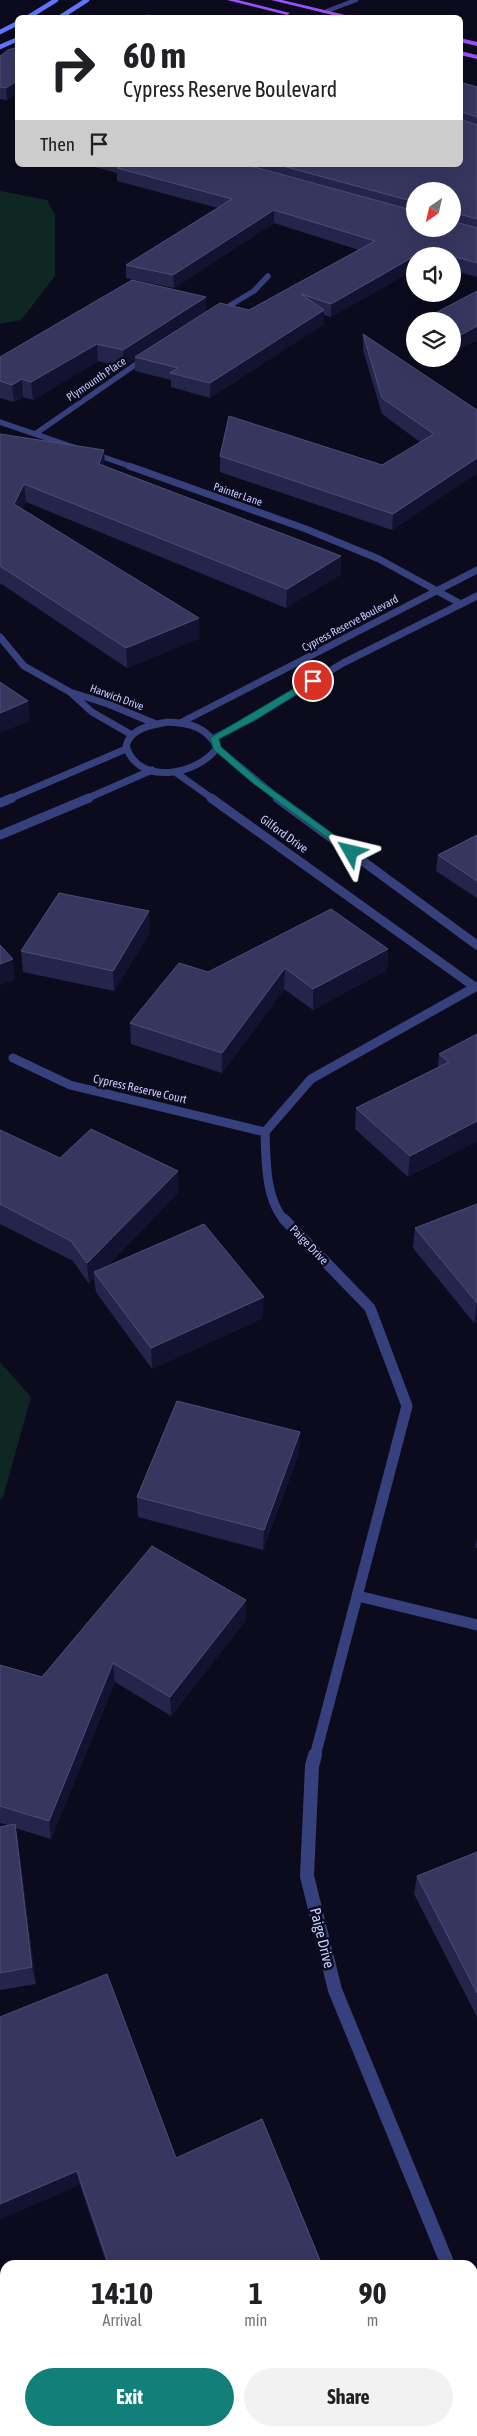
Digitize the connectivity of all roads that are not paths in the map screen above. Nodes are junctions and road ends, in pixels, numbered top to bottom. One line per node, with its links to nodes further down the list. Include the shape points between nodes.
1 (56, 0): 8 (street)
2 (87, 0): 9 (street)
3 (230, 0): 6 (main road)
4 (274, 0): 7 (main road)
5 (356, 0): 7 (street)
6 (292, 14)
7 (326, 14)
8 (32, 15)
9 (64, 15)
10 (15, 24): 11 (street)
11 (0, 32)
12 (15, 40): 15 (street)
13 (463, 41): 14 (main road)
14 (477, 44)
15 (0, 47)
16 (463, 49): 17 (main road)
17 (477, 52)
18 (463, 54): 19 (main road)
19 (477, 56)
20 (268, 276): 21 (street, via 254,291)
21 (212, 316)
22 (153, 353): 24 (street, Plymounth Place)
23 (0, 422): 24 (street, Painter Lane)
24 (35, 434): 26 (street, Painter Lane, via 306,529 379,559)
25 (477, 570): 26 (street, Cypress Reserve Boulevard)
26 (438, 591): 28 (street, Painter Lane); 31 (street, Cypress Reserve Boulevard)
27 (477, 596): 28 (street)
28 (461, 604): 34 (street, via 343,663)
29 (0, 637): 30 (street, Harwich Drive, via 24,666)
30 (70, 692): 32 (street, Harwich Drive); 33 (street, Harwich Drive, via 92,712)
31 (180, 723): 32 (street); 34 (street, via 206,731)
32 (156, 724): 33 (street)
33 (132, 735): 36 (street)
34 (214, 738): 35 (street)
35 (217, 748): 38 (street, via 211,759 196,768); 41 (street, Gilford Drive, via 257,782)
36 (126, 749): 37 (street, via 133,761); 39 (street)
37 (152, 770): 38 (street); 40 (street)
38 (175, 772): 42 (street, Gilford Drive)
39 (0, 803)
40 (0, 835)
41 (477, 946)
42 (476, 987): 44 (street, via 311,1079)
43 (13, 1058): 44 (street, Cypress Reserve Court, via 70,1086)
44 (265, 1132): 45 (street, Paige Drive, via 266,1169 278,1212 370,1308 407,1406)
45 (358, 1596): 46 (street); 47 (street, Paige Drive, via 312,1766 307,1876 334,1990)
46 (477, 1625)
47 (446, 2260)

